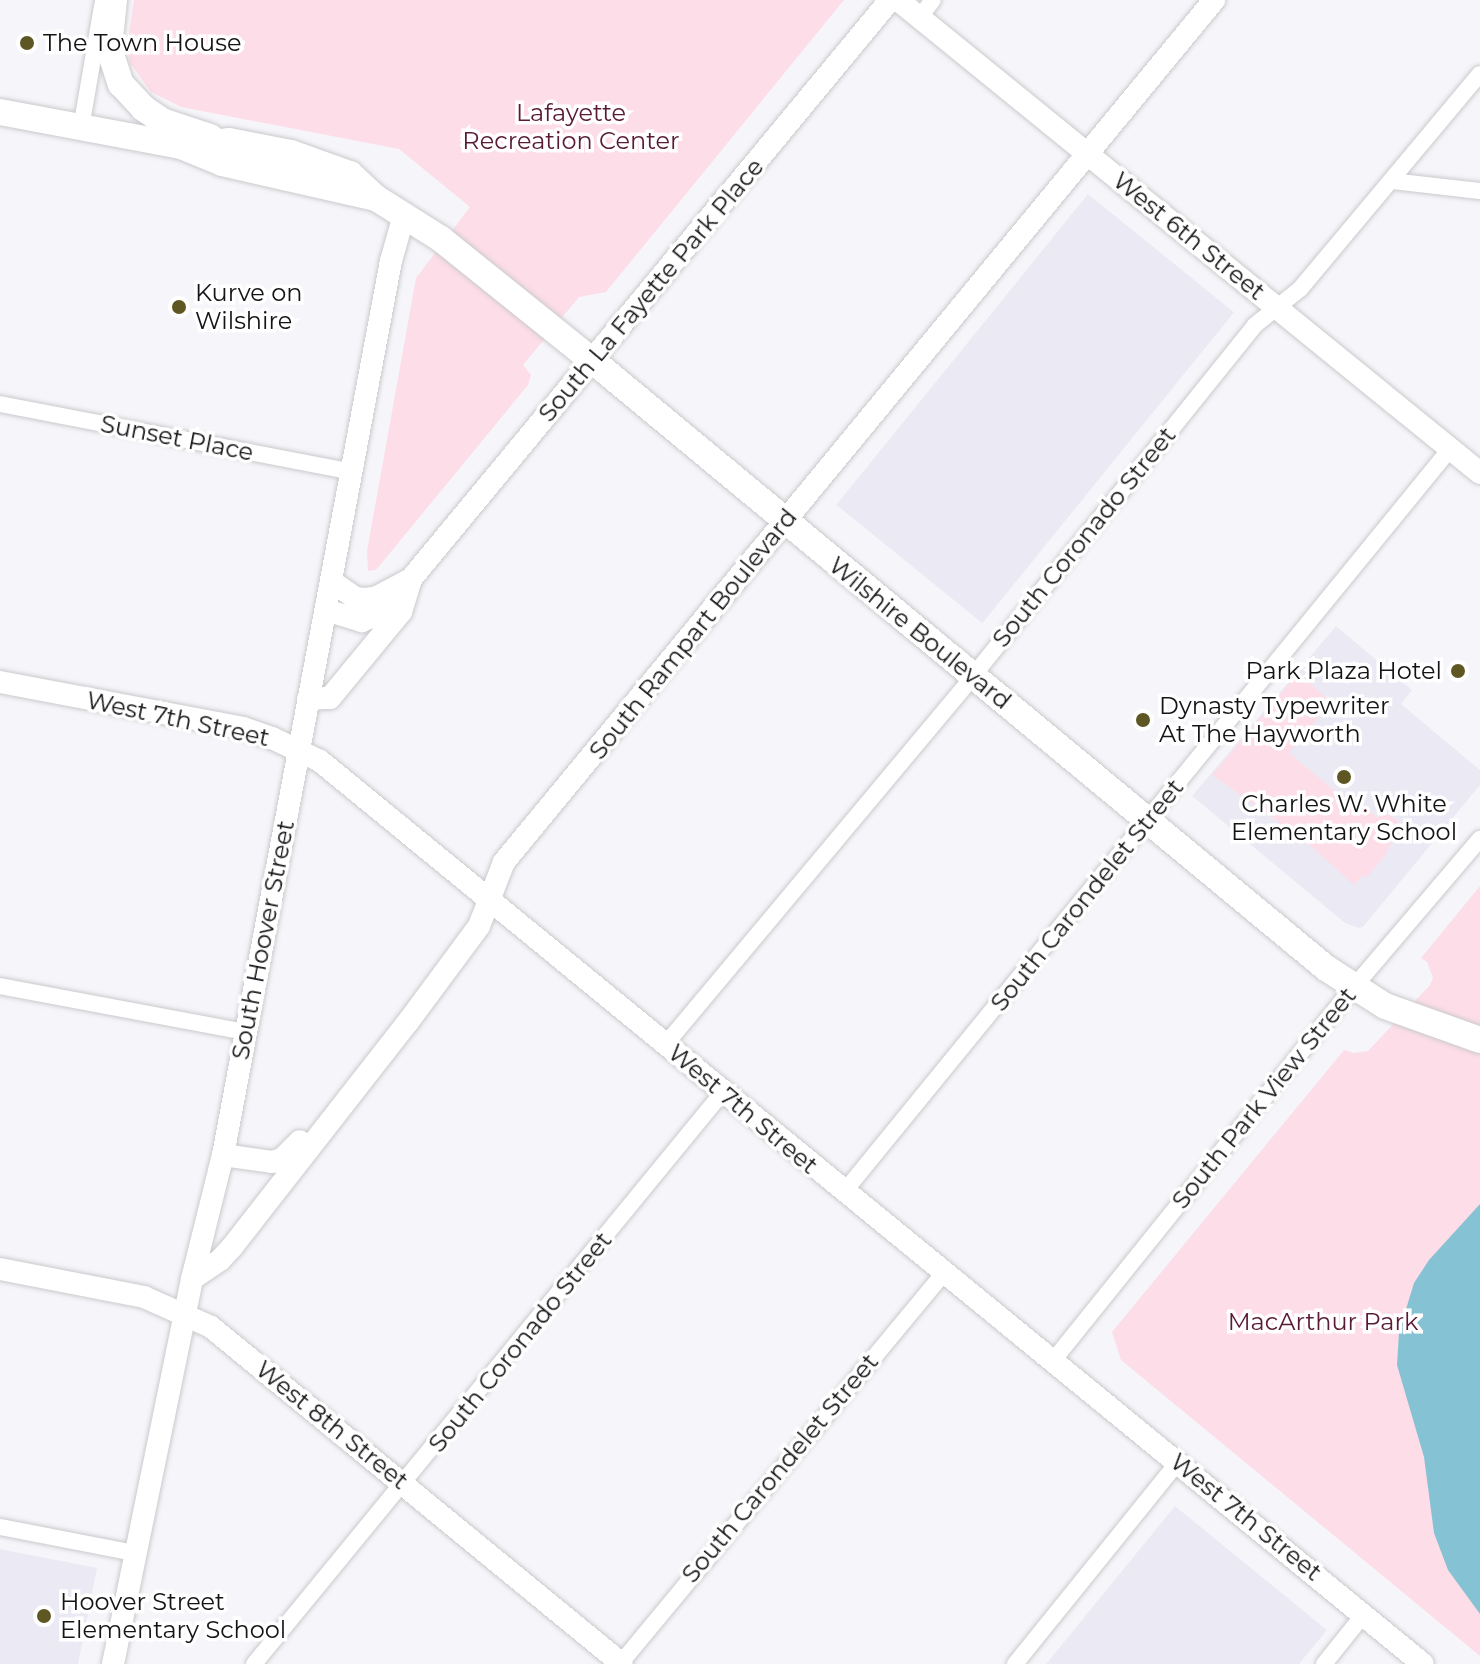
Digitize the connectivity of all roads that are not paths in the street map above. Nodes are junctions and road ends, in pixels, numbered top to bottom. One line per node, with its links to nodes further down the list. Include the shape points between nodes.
1 (103, 0): 9 (street)
2 (114, 0): 10 (main road, via 109,48 121,84 162,121)
3 (890, 0): 18 (street, South La Fayette Park Place)
4 (898, 0): 6 (street, West 6th Street)
5 (1214, 0): 12 (street, South Rampart Boulevard)
6 (926, 9): 12 (street, West 6th Street)
7 (1480, 74): 13 (street, South Coronado Street)
8 (0, 112): 9 (main road, Wilshire Boulevard)
9 (81, 128): 11 (main road, Wilshire Boulevard)
10 (229, 141): 11 (main road, Wilshire Boulevard); 15 (main road, Wilshire Boulevard, via 291,153 350,174)
11 (181, 146): 15 (main road, Wilshire Boulevard, via 222,163)
12 (1086, 152): 17 (street, West 6th Street); 23 (street, South Rampart Boulevard)
13 (1392, 181): 14 (street); 17 (street, South Coronado Street)
14 (1480, 191)
15 (376, 198): 16 (main road, Wilshire Boulevard)
16 (404, 215): 18 (main road, Wilshire Boulevard); 21 (street, South Hoover Street)
17 (1279, 309): 20 (street, West 6th Street); 28 (street, South Coronado Street, via 1255,325)
18 (593, 361): 23 (main road, Wilshire Boulevard); 24 (street, South La Fayette Park Place)
19 (0, 404): 21 (street, Sunset Place)
20 (1450, 449): 22 (street, West 6th Street); 32 (street, South Carondelet Street)
21 (353, 472): 25 (street, South Hoover Street)
22 (1480, 473)
23 (784, 522): 28 (main road, Wilshire Boulevard); 34 (street, South Rampart Boulevard, via 504,862)
24 (411, 579): 25 (street, South La Fayette Park Place, via 365,599); 26 (street, South La Fayette Park Place)
25 (331, 581): 27 (street, South Hoover Street)
26 (403, 603): 27 (street, via 362,621); 30 (street, South La Fayette Park Place, via 330,698)
27 (326, 610): 30 (street, South Hoover Street)
28 (973, 676): 32 (main road, Wilshire Boulevard); 39 (street, South Coronado Street)
29 (0, 682): 31 (street, West 7th Street, via 243,728)
30 (308, 699): 31 (street, South Hoover Street)
31 (298, 749): 34 (street, West 7th Street, via 325,765); 37 (street, South Hoover Street)
32 (1148, 821): 36 (main road, Wilshire Boulevard); 43 (street, South Carondelet Street)
33 (1480, 839): 36 (street, South Park View Street)
34 (488, 901): 39 (street, West 7th Street); 41 (street, South Rampart Boulevard, via 479,926)
35 (0, 986): 37 (street)
36 (1353, 988): 38 (main road, Wilshire Boulevard, via 1412,1018); 48 (street, South Park View Street)
37 (245, 1032): 42 (street, South Hoover Street)
38 (1480, 1040)
39 (665, 1045): 40 (street, West 7th Street)
40 (722, 1093): 43 (street, West 7th Street); 50 (street, South Coronado Street)
41 (332, 1116): 42 (street, via 282,1159 256,1162); 46 (street, South Rampart Boulevard, via 232,1247)
42 (223, 1155): 46 (street, South Hoover Street)
43 (844, 1192): 45 (street, West 7th Street)
44 (0, 1269): 47 (street, West 8th Street, via 144,1297)
45 (943, 1274): 48 (street, West 7th Street); 56 (street, South Carondelet Street)
46 (192, 1279): 47 (street, South Hoover Street)
47 (185, 1312): 50 (street, West 8th Street, via 220,1334); 52 (street, South Hoover Street)
48 (1052, 1362): 49 (street, West 7th Street)
49 (1178, 1462): 53 (street, West 7th Street); 57 (street)
50 (404, 1484): 55 (street, South Coronado Street); 56 (street, West 8th Street)
51 (0, 1527): 52 (street)
52 (134, 1553): 54 (street, South Hoover Street)
53 (1364, 1614): 58 (street); 59 (street, West 7th Street)
54 (113, 1664)
55 (254, 1664)
56 (621, 1664)
57 (1015, 1664)
58 (1324, 1664)
59 (1423, 1664)

